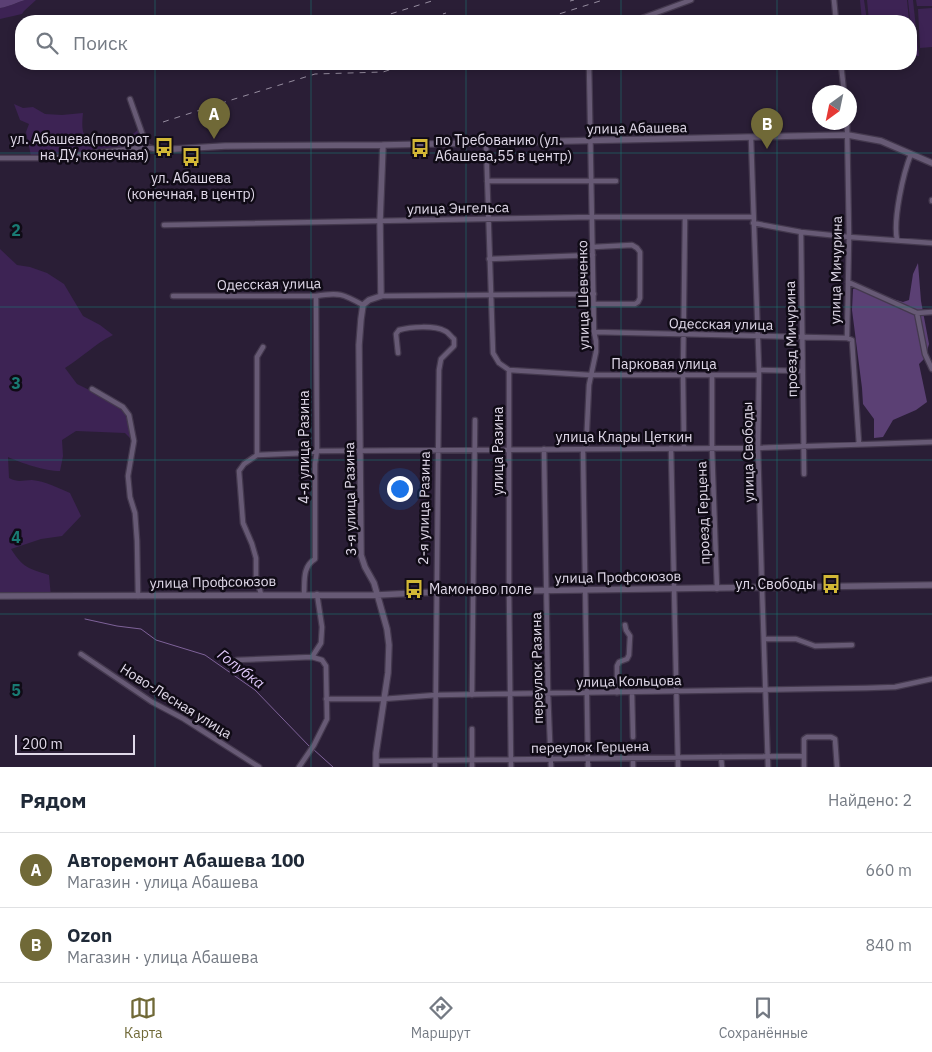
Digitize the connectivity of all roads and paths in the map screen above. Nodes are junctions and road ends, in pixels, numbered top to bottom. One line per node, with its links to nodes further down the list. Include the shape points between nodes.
1 (690, 0): 3 (street)
2 (834, 0): 4 (street)
3 (650, 15)
4 (835, 15)
5 (590, 70): 12 (street, улица Шевченко)
6 (842, 70): 7 (street)
7 (843, 85)
8 (130, 99): 15 (street)
9 (848, 130): 10 (street, улица Мичурина)
10 (848, 135): 11 (street, улица Абашева); 17 (street, улица Абашева, via 880,141); 31 (street, улица Мичурина)
11 (751, 138): 12 (street, улица Абашева); 25 (street, улица Свободы)
12 (592, 141): 13 (street, улица Абашева); 21 (street, улица Шевченко)
13 (486, 143): 14 (street, улица Абашева); 20 (street)
14 (382, 145): 16 (street, улица Абашева, via 225,146); 27 (street)
15 (147, 147): 16 (street); 18 (street, via 51,158)
16 (158, 150)
17 (911, 154): 19 (street, улица Абашева); 32 (street, via 902,185 895,231)
18 (0, 158)
19 (932, 163)
20 (487, 181): 21 (street); 26 (street)
21 (592, 181): 22 (street); 23 (street, улица Шевченко)
22 (616, 182)
23 (593, 217): 24 (street, улица Энгельса); 26 (street, улица Энгельса); 34 (street, улица Шевченко)
24 (685, 217): 25 (street, улица Энгельса); 48 (street)
25 (753, 217): 28 (street, улица Свободы)
26 (488, 219): 27 (street, улица Энгельса); 36 (street)
27 (380, 221): 29 (street, улица Энгельса); 42 (street)
28 (753, 223): 30 (street); 49 (street, улица Свободы)
29 (164, 225)
30 (801, 232): 31 (street); 50 (street, проезд Мичурина)
31 (848, 237): 32 (street); 37 (street, улица Мичурина)
32 (897, 240): 33 (street)
33 (932, 243)
34 (593, 247): 35 (street, улица Шевченко); 43 (street, via 632,246 640,252 638,302)
35 (593, 255): 36 (street); 39 (street, улица Шевченко)
36 (489, 259): 38 (street)
37 (848, 282): 46 (street); 51 (street, улица Мичурина)
38 (490, 294): 39 (street); 42 (street); 55 (street, via 492,353)
39 (594, 294): 43 (street, улица Шевченко)
40 (173, 296): 41 (street, Одесская улица)
41 (316, 296): 44 (street, Одесская улица, via 341,294); 75 (street, 4-я улица Разина)
42 (381, 296): 44 (street)
43 (594, 304): 47 (street, улица Шевченко)
44 (363, 305): 76 (street, 3-я улица Разина, via 359,345)
45 (932, 312): 46 (street)
46 (917, 313): 54 (street, via 924,354)
47 (594, 332): 48 (street, Одесская улица); 58 (street, улица Шевченко, via 596,352)
48 (683, 334): 49 (street, Одесская улица); 59 (street)
49 (758, 336): 50 (street, Одесская улица); 57 (street, улица Свободы)
50 (802, 337): 51 (street, Одесская улица); 56 (street, проезд Мичурина)
51 (847, 338): 64 (street, улица Мичурина, via 852,340)
52 (263, 347): 77 (street, via 257,357)
53 (398, 353): 70 (street, 2-я улица Разина, via 396,334 399,330 439,329 454,339 454,346 442,359 439,370)
54 (932, 369)
55 (509, 370): 58 (street, Парковая улица); 72 (street, улица Разина)
56 (802, 371): 57 (street, Парковая улица); 65 (street, проезд Мичурина)
57 (759, 373): 60 (street, Парковая улица); 69 (street, улица Свободы)
58 (590, 375): 59 (street, Парковая улица); 74 (street, улица Шевченко)
59 (683, 376): 60 (street, Парковая улица); 67 (street)
60 (712, 376): 68 (street, проезд Герцена)
61 (92, 389): 92 (street, via 124,407 129,415 134,441 128,476 138,541)
62 (475, 420): 71 (street)
63 (932, 442): 64 (street, улица Клары Цеткин)
64 (860, 444): 65 (street, улица Клары Цеткин)
65 (804, 447): 69 (street, улица Клары Цеткин); 78 (street, проезд Мичурина)
66 (671, 448): 67 (street, улица Клары Цеткин); 74 (street, улица Клары Цеткин); 81 (street)
67 (684, 448): 68 (street, улица Клары Цеткин)
68 (712, 448): 69 (street, улица Клары Цеткин); 82 (street, проезд Герцена)
69 (758, 448): 80 (street, улица Свободы)
70 (437, 449): 71 (street, улица Клары Цеткин); 76 (street, улица Клары Цеткин); 86 (street, 2-я улица Разина)
71 (474, 449): 72 (street, улица Клары Цеткин); 87 (street)
72 (509, 449): 73 (street, улица Клары Цеткин); 84 (street, улица Разина)
73 (544, 449): 74 (street, улица Клары Цеткин); 85 (street, переулок Разина)
74 (585, 449): 83 (street, улица Шевченко)
75 (317, 451): 76 (street, улица Клары Цеткин); 77 (street, улица Клары Цеткин); 89 (street, 4-я улица Разина, via 315,559 308,563 305,571)
76 (361, 451): 91 (street, 3-я улица Разина, via 361,555)
77 (257, 454): 88 (street, via 239,471 243,523 256,558)
78 (804, 474)
79 (932, 585): 80 (street, улица Профсоюзов)
80 (762, 588): 82 (street, улица Профсоюзов); 95 (street, улица Свободы)
81 (673, 589): 82 (street, улица Профсоюзов); 83 (street, улица Профсоюзов); 103 (street)
82 (717, 589)
83 (585, 590): 85 (street, улица Профсоюзов); 104 (street, улица Шевченко)
84 (509, 591): 85 (street, улица Профсоюзов); 87 (street, улица Профсоюзов); 107 (street, улица Разина)
85 (546, 591): 108 (street, переулок Разина)
86 (436, 592): 87 (street, улица Профсоюзов); 91 (street, улица Профсоюзов); 109 (street, 2-я улица Разина)
87 (473, 592): 106 (street)
88 (261, 594): 89 (street, улица Профсоюзов); 92 (street, улица Профсоюзов)
89 (304, 594): 90 (street, улица Профсоюзов)
90 (317, 594): 91 (street, улица Профсоюзов); 98 (street, via 321,643)
91 (377, 595): 111 (street, 3-я улица Разина, via 389,645)
92 (138, 596): 93 (street, улица Профсоюзов)
93 (3, 597)
94 (625, 625): 102 (street, via 630,636 629,654 617,666)
95 (764, 639): 96 (street, via 796,639 815,646); 101 (street, улица Свободы)
96 (852, 645)
97 (81, 654): 125 (street, Ново-Лесная улица)
98 (312, 657): 99 (street); 110 (street, via 322,660 326,666)
99 (237, 660)
100 (932, 679): 101 (street, улица Кольцова, via 895,686)
101 (765, 690): 103 (street, улица Кольцова); 114 (street, улица Свободы)
102 (617, 692): 104 (street, улица Кольцова); 105 (street, улица Кольцова)
103 (676, 692): 105 (street, улица Кольцова); 118 (street)
104 (588, 693): 108 (street, улица Кольцова); 120 (street, улица Шевченко)
105 (632, 693): 113 (street)
106 (472, 694): 107 (street, улица Кольцова); 109 (street, улица Кольцова)
107 (510, 694): 108 (street, улица Кольцова); 123 (street, улица Разина)
108 (548, 694): 119 (street, переулок Разина)
109 (436, 695): 111 (street, улица Кольцова); 121 (street, 2-я улица Разина)
110 (326, 699): 111 (street, улица Кольцова); 126 (street, via 327,719)
111 (383, 699): 124 (street, 3-я улица Разина)
112 (472, 729): 122 (street)
113 (633, 737)
114 (768, 756): 115 (street, переулок Герцена); 116 (street, переулок Герцена); 135 (street, улица Свободы)
115 (804, 756): 136 (street); 137 (street, via 804,739 831,737 835,739)
116 (721, 757): 118 (street, переулок Герцена); 134 (street)
117 (633, 758): 118 (street, переулок Герцена); 120 (street, переулок Герцена); 132 (street)
118 (678, 758): 133 (street)
119 (551, 759): 120 (street, переулок Герцена); 123 (street, переулок Герцена); 130 (street, переулок Разина)
120 (588, 759): 131 (street, улица Шевченко)
121 (435, 760): 122 (street, переулок Герцена); 124 (street, переулок Герцена); 127 (street, 2-я улица Разина)
122 (472, 760): 123 (street, переулок Герцена); 128 (street)
123 (510, 760): 129 (street, улица Разина)
124 (376, 764)
125 (259, 767)
126 (298, 767)
127 (435, 767)
128 (472, 767)
129 (511, 767)
130 (551, 767)
131 (588, 767)
132 (632, 767)
133 (678, 767)
134 (722, 767)
135 (768, 767)
136 (804, 767)
137 (837, 767)

